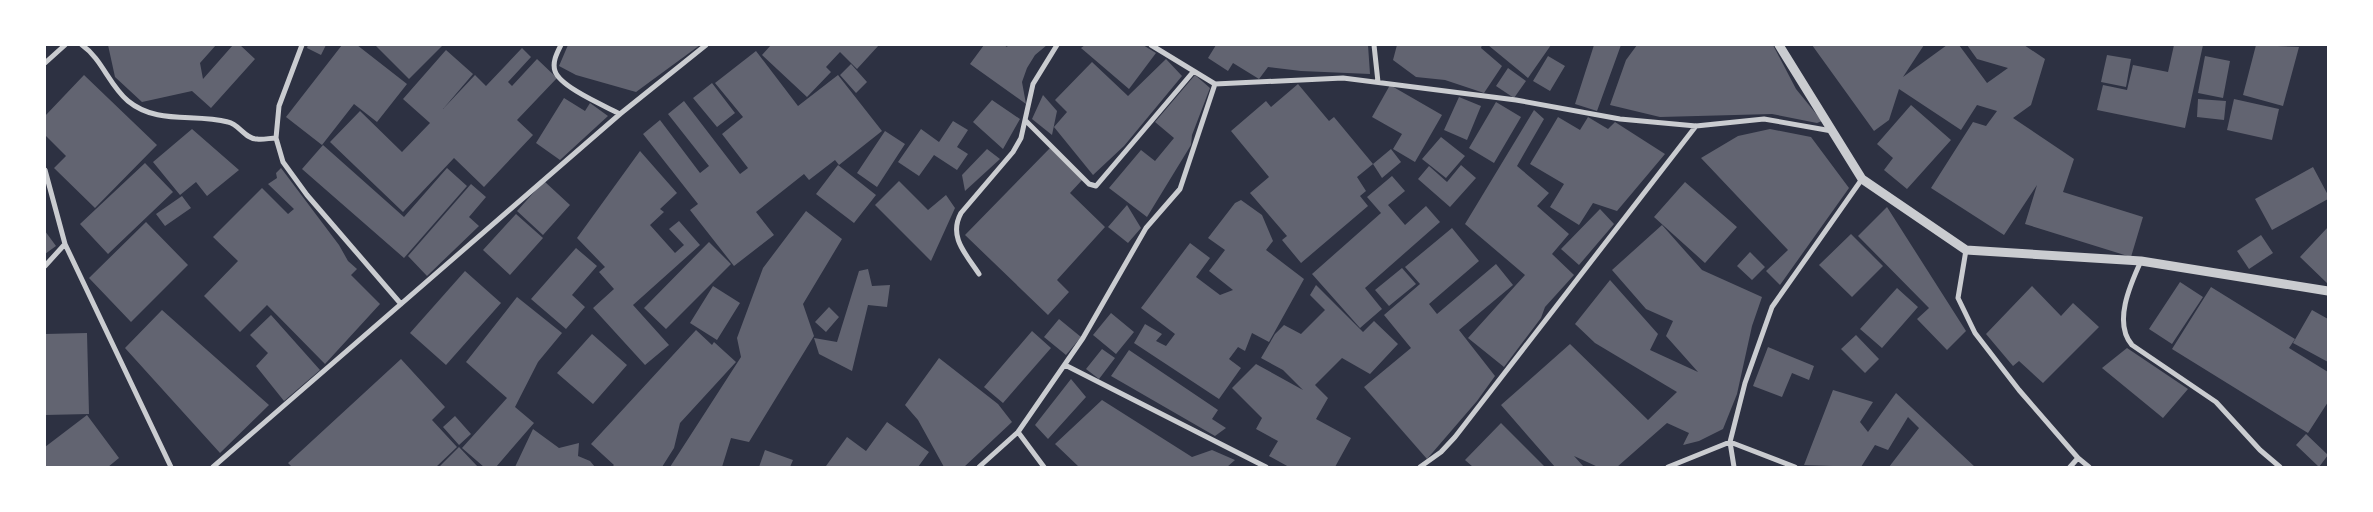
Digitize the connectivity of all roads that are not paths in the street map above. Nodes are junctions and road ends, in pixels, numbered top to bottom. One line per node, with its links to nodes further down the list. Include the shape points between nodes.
1 (65, 45): 10 (street)
2 (82, 45): 18 (street, via 91,51 119,92 147,112 166,117 231,122 252,138)
3 (302, 45): 18 (street, via 279,106)
4 (561, 45): 14 (street, via 554,65 558,77)
5 (706, 45): 14 (street)
6 (1057, 45): 15 (street, via 1033,84)
7 (1151, 45): 11 (street)
8 (1374, 45): 12 (street)
9 (1779, 45): 17 (street)
10 (45, 63)
11 (1193, 72): 13 (street); 15 (street, via 1096,186 1084,180)
12 (1378, 82): 13 (street, via 1343,78); 16 (street, via 1516,100 1620,119)
13 (1215, 84): 28 (street, via 1180,189 1146,228)
14 (620, 114): 27 (street)
15 (1026, 121): 25 (street, via 1013,152 956,223 959,242)
16 (1696, 126): 17 (street, via 1764,119); 37 (street, via 1455,436 1441,452)
17 (1832, 131): 20 (street)
18 (276, 138): 27 (street, via 283,162 307,195)
19 (45, 170): 21 (street)
20 (1862, 179): 22 (street); 30 (street, via 1772,307 1745,383)
21 (65, 244): 24 (street); 32 (street)
22 (1966, 250): 23 (street); 31 (street, via 1958,298 1975,333 2018,390)
23 (2141, 261): 26 (street); 43 (street, via 2129,286 2125,336 2132,345 2216,402)
24 (45, 266)
25 (979, 274)
26 (2328, 291)
27 (401, 304): 33 (street)
28 (1065, 365): 29 (street); 36 (street)
29 (1018, 432): 34 (street); 35 (street)
30 (1730, 442): 38 (street); 39 (street); 40 (street)
31 (2078, 458): 41 (street); 42 (street)
32 (171, 467)
33 (213, 467)
34 (978, 467)
35 (1044, 467)
36 (1266, 467)
37 (1420, 467)
38 (1668, 467)
39 (1734, 467)
40 (1795, 467)
41 (2070, 467)
42 (2089, 467)
43 (2280, 467)

